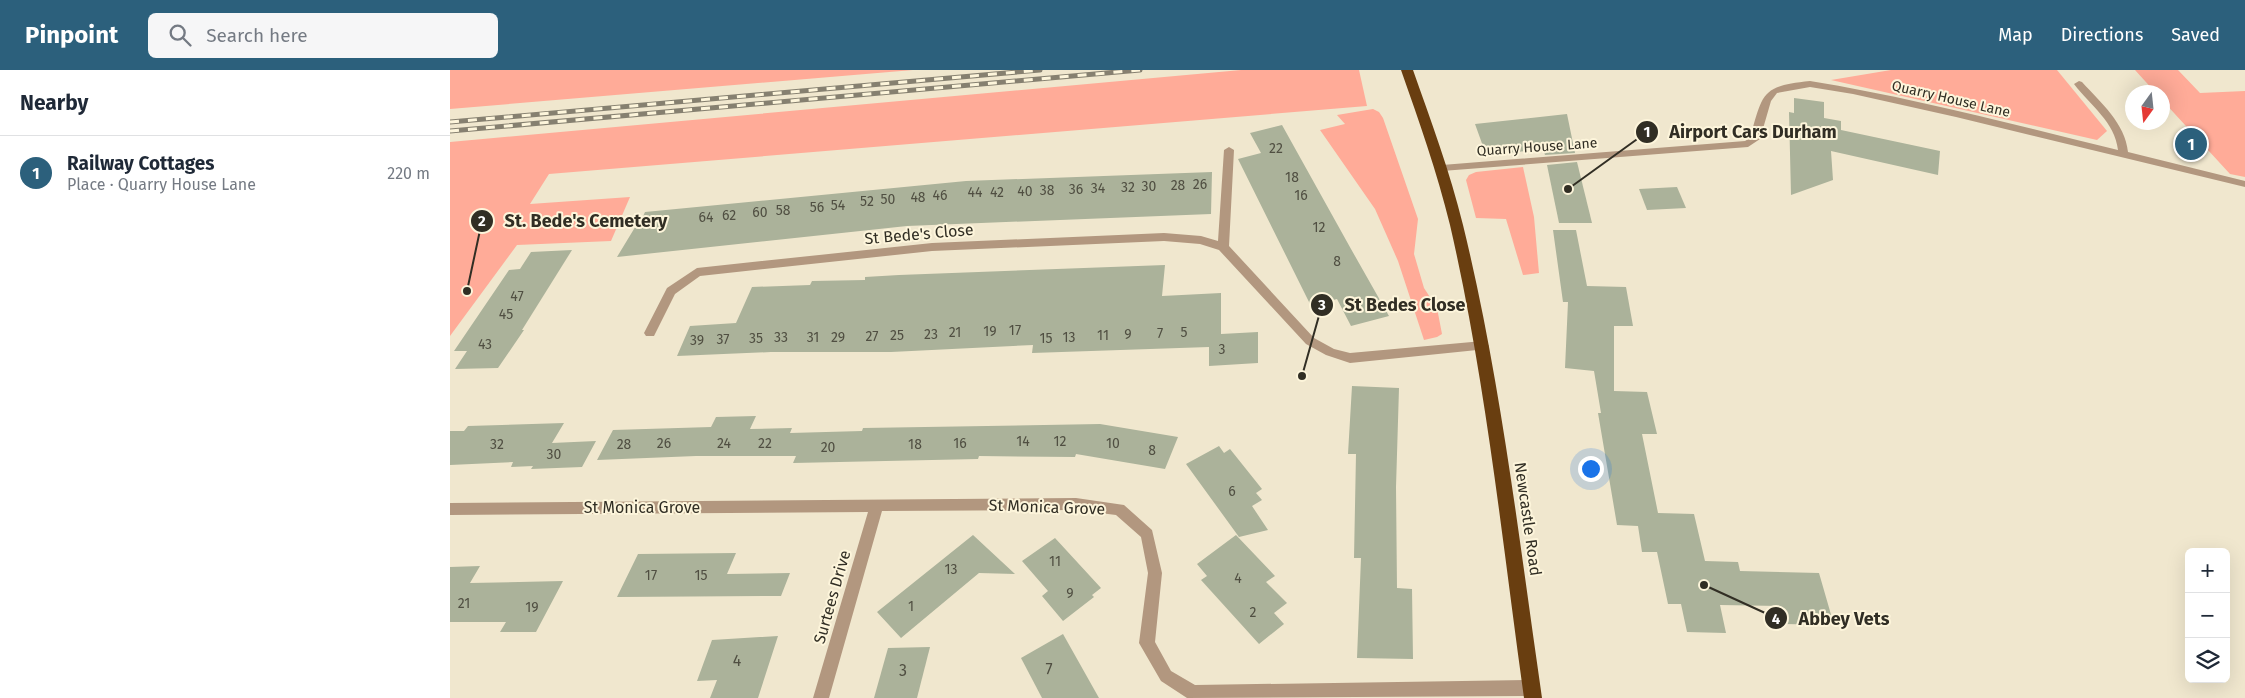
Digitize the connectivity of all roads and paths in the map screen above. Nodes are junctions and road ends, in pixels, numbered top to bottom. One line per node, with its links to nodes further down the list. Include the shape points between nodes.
1 (1407, 70): 5 (highway)
2 (2079, 84): 4 (street, via 2119,131)
3 (1229, 150): 7 (street)
4 (2123, 155): 5 (street, Quarry House Lane, via 1853,91 1810,84 1774,91 1766,100 1755,139 1748,144); 6 (street, Quarry House Lane)
5 (1442, 168): 9 (highway, Newcastle Road)
6 (2245, 184)
7 (1223, 247): 8 (street, St Bede's Close, via 1201,240 1164,237 932,248 697,272 670,291); 9 (street, via 1310,342 1330,352 1350,358)
8 (650, 333)
9 (1483, 346): 12 (highway, Newcastle Road)
10 (877, 505): 11 (street, St Monica Grove); 12 (street, St Monica Grove, via 1076,504 1118,509 1147,534 1155,573 1147,643 1166,676 1193,693); 13 (street, Surtees Drive)
11 (450, 509)
12 (1532, 693)
13 (821, 698)

